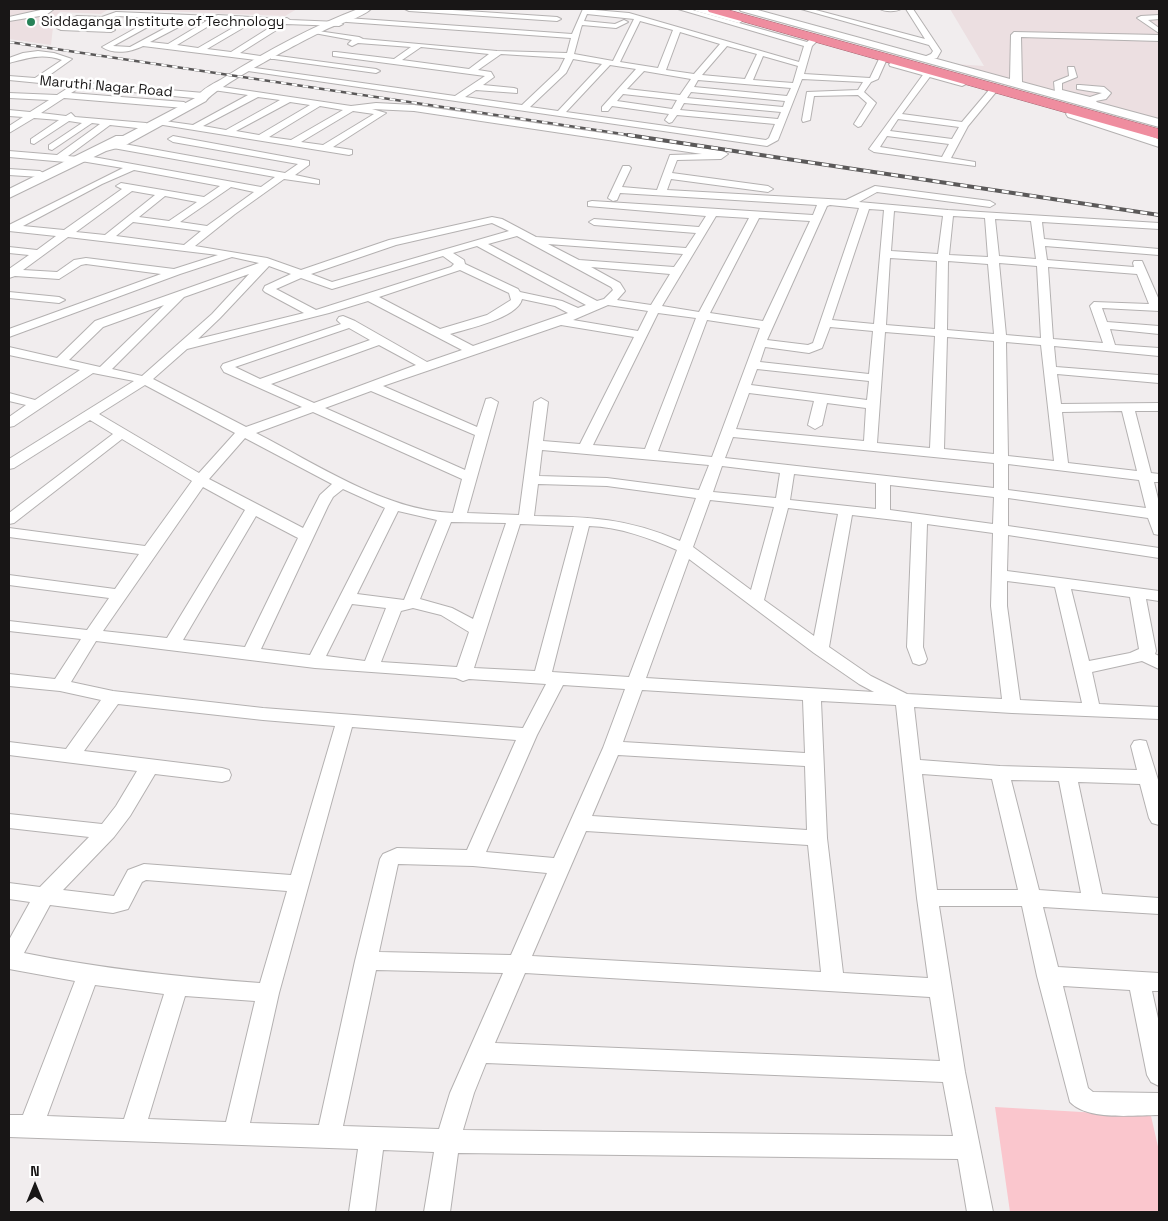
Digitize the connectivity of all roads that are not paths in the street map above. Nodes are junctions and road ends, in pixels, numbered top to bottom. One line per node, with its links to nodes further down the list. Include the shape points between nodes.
1 (50, 9): 25 (street)
2 (374, 9): 13 (street)
3 (409, 9): 16 (street)
4 (631, 9): 23 (street)
5 (682, 9): 15 (street)
6 (731, 9): 42 (highway)
7 (744, 9): 42 (street)
8 (751, 9): 65 (street)
9 (805, 9): 51 (street)
10 (884, 9): 11 (street)
11 (897, 9)
12 (910, 9): 38 (street)
13 (365, 11): 29 (street); 35 (street)
14 (585, 11): 23 (street); 35 (street)
15 (709, 12): 31 (street); 50 (street); 147 (highway)
16 (484, 14): 27 (street); 30 (street, via 494,19)
17 (132, 15): 18 (street); 21 (street); 37 (street)
18 (164, 16): 19 (street); 52 (street, via 106,47 128,50)
19 (191, 16): 22 (street); 52 (street)
20 (1159, 17): 39 (street, via 1141,18)
21 (77, 18)
22 (218, 18): 26 (street); 54 (street)
23 (624, 18): 24 (street); 35 (street, via 616,26)
24 (638, 18): 31 (street); 72 (street)
25 (9, 19)
26 (253, 19): 28 (street); 56 (street)
27 (557, 19)
28 (287, 20): 29 (street); 63 (street)
29 (338, 21): 33 (street); 40 (street); 41 (street); 66 (street)
30 (530, 21)
31 (668, 26): 36 (street)
32 (61, 28): 37 (street)
33 (458, 28): 35 (street); 44 (street)
34 (915, 28): 38 (street)
35 (577, 29): 64 (street)
36 (677, 29): 49 (street); 83 (street)
37 (111, 30): 43 (street)
38 (924, 30): 51 (street)
39 (1159, 31)
40 (368, 32)
41 (318, 33): 46 (street, via 358,38); 66 (street)
42 (834, 35): 65 (street); 120 (highway)
43 (101, 36)
44 (447, 38)
45 (1159, 38): 95 (street, via 1016,35)
46 (356, 41): 48 (street); 60 (street)
47 (1159, 42): 67 (street, via 1028,37 1025,39)
48 (388, 43): 53 (street); 61 (street)
49 (725, 43): 59 (street); 89 (street)
50 (811, 43): 69 (street); 75 (street)
51 (932, 43): 65 (street, via 936,54)
52 (141, 44): 54 (street)
53 (419, 45): 55 (street); 71 (street)
54 (169, 47): 56 (street)
55 (445, 49): 57 (street); 62 (street)
56 (198, 50): 63 (street)
57 (474, 50): 58 (street); 81 (street)
58 (498, 53): 64 (street); 85 (street)
59 (760, 53): 75 (street); 93 (street)
60 (336, 54): 71 (street); 73 (street)
61 (372, 54)
62 (437, 54)
63 (232, 55): 66 (street)
64 (570, 56): 72 (street); 121 (street, via 563,71)
65 (923, 57): 95 (street)
66 (269, 58): 73 (street); 80 (street)
67 (1028, 58)
68 (430, 60): 77 (street)
69 (882, 61): 86 (street); 92 (street, via 874,80)
70 (9, 62): 74 (street); 79 (street, via 18,55 27,54 68,59)
71 (396, 62): 77 (street)
72 (612, 62): 78 (street); 126 (street)
73 (322, 64): 84 (street)
74 (28, 65)
75 (802, 65): 87 (street)
76 (38, 66): 79 (street)
77 (422, 66): 81 (street)
78 (642, 68): 83 (street); 103 (street)
79 (55, 69): 91 (street); 94 (street, via 81,74)
80 (249, 69): 99 (street); 100 (street)
81 (450, 69): 85 (street)
82 (1071, 69): 120 (street, via 1073,77 1058,82 1058,91)
83 (661, 71): 89 (street)
84 (389, 72)
85 (471, 72): 96 (street, via 490,76)
86 (928, 74): 105 (street); 129 (street)
87 (798, 76): 92 (street); 97 (street)
88 (9, 78): 91 (street, Maruthi Nagar Road)
89 (696, 78): 93 (street); 101 (street)
90 (402, 79): 100 (street)
91 (40, 80): 94 (street, Maruthi Nagar Road); 108 (street)
92 (868, 81): 104 (street)
93 (746, 83): 97 (street)
94 (80, 84): 109 (street, Maruthi Nagar Road); 110 (street)
95 (1016, 84): 120 (street, via 1031,83)
96 (475, 86): 102 (street); 112 (street)
97 (796, 86): 115 (street)
98 (1080, 87): 120 (street, via 1101,89 1107,93)
99 (216, 88): 107 (street); 109 (street)
100 (387, 88): 112 (street)
101 (688, 89): 114 (street); 115 (street)
102 (514, 91)
103 (621, 91): 114 (street); 117 (street)
104 (860, 92): 133 (street, via 810,94); 139 (street, via 872,103)
105 (992, 92): 140 (street); 154 (street, via 1112,126)
106 (9, 94): 108 (street)
107 (257, 94): 113 (street); 141 (street)
108 (19, 95): 110 (street); 116 (street)
109 (203, 96): 119 (street); 136 (street)
110 (60, 97): 111 (street); 127 (street)
111 (98, 98): 119 (street); 130 (street)
112 (458, 98): 121 (street)
113 (289, 99): 118 (street); 145 (street)
114 (682, 99): 123 (street); 124 (street)
115 (790, 99): 123 (street)
116 (9, 101)
117 (610, 103): 124 (street); 131 (street)
118 (319, 104): 122 (street); 148 (street)
119 (184, 105): 134 (street)
120 (1092, 105): 138 (street); 143 (highway)
121 (525, 107): 126 (street)
122 (352, 108): 153 (street); 157 (street, via 382,113); 169 (street, via 414,108 724,155 674,157)
123 (786, 110): 137 (street)
124 (674, 112): 137 (street); 142 (street)
125 (9, 113): 127 (street)
126 (560, 113): 131 (street)
127 (32, 115): 128 (street); 144 (street)
128 (43, 116): 130 (street); 149 (street)
129 (896, 116): 140 (street); 146 (street)
130 (67, 118): 132 (street); 151 (street)
131 (596, 118): 142 (street)
132 (91, 120): 135 (street); 155 (street)
133 (806, 120)
134 (144, 121): 135 (street); 156 (street)
135 (109, 122): 163 (street)
136 (160, 122): 141 (street); 156 (street)
137 (781, 122): 142 (street, via 773,140 766,143)
138 (1159, 123)
139 (858, 124)
140 (964, 125): 152 (street)
141 (196, 127): 145 (street); 150 (street)
142 (664, 128)
143 (1159, 129)
144 (9, 130)
145 (228, 132): 148 (street)
146 (884, 133): 152 (street); 162 (street, via 875,150)
147 (1159, 134)
148 (260, 138): 153 (street)
149 (9, 139)
150 (173, 139): 158 (street); 170 (street, via 306,163)
151 (34, 140)
152 (955, 142): 162 (street)
153 (292, 143): 157 (street)
154 (1159, 143)
155 (52, 146)
156 (110, 146): 158 (street); 161 (street)
157 (325, 148): 159 (street)
158 (149, 152): 170 (street)
159 (349, 152)
160 (9, 154): 163 (street)
161 (79, 159): 163 (street); 165 (street)
162 (945, 160): 164 (street)
163 (62, 162): 168 (street); 180 (street)
164 (972, 164)
165 (133, 167): 171 (street); 173 (street)
166 (626, 168): 177 (street)
167 (9, 172): 168 (street)
168 (40, 174): 175 (street)
169 (666, 175): 179 (street); 183 (street, via 782,191)
170 (284, 177): 172 (street); 176 (street)
171 (99, 182): 174 (street); 201 (street)
172 (316, 182)
173 (229, 184): 176 (street); 182 (street)
174 (131, 188): 178 (street); 205 (street)
175 (9, 189)
176 (262, 190): 202 (street)
177 (616, 190): 179 (street); 187 (street)
178 (164, 193): 182 (street); 197 (street)
179 (661, 193): 183 (street)
180 (9, 194)
181 (936, 198): 186 (street, via 874,189); 190 (street); 191 (street)
182 (205, 200): 199 (street)
183 (804, 200): 184 (street)
184 (826, 203): 186 (street); 195 (street)
185 (592, 204): 187 (street)
186 (847, 204): 188 (street)
187 (609, 205): 192 (street)
188 (865, 205): 189 (street); 245 (street)
189 (889, 207): 191 (street); 218 (street)
190 (990, 210): 193 (street); 196 (street); 220 (street)
191 (934, 212): 193 (street)
192 (713, 213): 194 (street); 203 (street)
193 (948, 213): 219 (street)
194 (756, 216): 195 (street); 243 (street)
195 (816, 218): 247 (street)
196 (1036, 218): 200 (street); 208 (street)
197 (131, 219): 199 (street); 206 (street)
198 (594, 222): 203 (street)
199 (171, 224): 202 (street)
200 (1159, 226)
201 (10, 228): 205 (street)
202 (209, 229): 210 (street)
203 (702, 230): 213 (street)
204 (519, 232): 207 (street); 209 (street); 229 (street, via 492,220 393,242)
205 (64, 234): 206 (street); 216 (street)
206 (107, 238): 210 (street)
207 (532, 239): 213 (street); 221 (street)
208 (1039, 242): 212 (street); 223 (street)
209 (479, 243): 214 (street); 238 (street)
210 (186, 248): 217 (street)
211 (9, 250): 216 (street)
212 (1131, 250): 215 (street); 226 (street)
213 (688, 251): 225 (street)
214 (444, 252): 224 (street, via 460,262); 230 (street)
215 (1159, 252)
216 (39, 253): 228 (street)
217 (232, 254): 222 (street); 227 (street)
218 (885, 254): 219 (street); 249 (street)
219 (944, 257): 220 (street); 253 (street)
220 (993, 260): 223 (street); 255 (street)
221 (574, 262): 225 (street); 237 (street, via 619,287 617,294)
222 (265, 263): 229 (street); 231 (street); 259 (street, via 216,316)
223 (1042, 263): 226 (street); 257 (street)
224 (459, 266): 233 (street, via 508,287); 234 (street)
225 (677, 271): 239 (street)
226 (1142, 271): 240 (street)
227 (176, 272): 228 (street, via 86,261 78,262 59,276); 251 (street)
228 (10, 273)
229 (301, 274): 230 (street); 241 (street, via 269,290)
230 (332, 286): 236 (street)
231 (183, 293): 264 (street, via 99,324); 267 (street)
232 (9, 295): 235 (street)
233 (517, 295): 242 (street, via 558,303); 252 (street, via 517,301 503,311)
234 (368, 296): 236 (street); 252 (street)
235 (59, 300)
236 (351, 302): 241 (street)
237 (608, 302): 238 (street); 239 (street)
238 (595, 305): 242 (street)
239 (655, 308): 243 (street); 254 (street)
240 (1158, 308): 248 (street, via 1098,304)
241 (320, 312): 246 (street); 259 (street)
242 (578, 313): 244 (street)
243 (703, 316): 247 (street); 296 (street)
244 (560, 321): 254 (street); 262 (street)
245 (826, 323): 249 (street); 258 (street, via 818,345 813,348)
246 (351, 324): 256 (street); 272 (street, via 227,367)
247 (767, 325): 258 (street)
248 (1103, 325): 250 (street); 260 (street)
249 (878, 328): 253 (street); 269 (street)
250 (1159, 330)
251 (9, 333)
252 (440, 333): 262 (street)
253 (942, 334): 255 (street); 295 (street)
254 (642, 335): 294 (street)
255 (1000, 338): 257 (street); 297 (street)
256 (382, 340): 266 (street); 272 (street)
257 (1047, 342): 260 (street); 268 (street)
258 (760, 343): 265 (street)
259 (182, 346): 271 (street)
260 (1110, 347): 263 (street)
261 (9, 351): 264 (street)
262 (473, 351): 266 (street)
263 (1159, 352)
264 (60, 362): 267 (street)
265 (752, 365): 269 (street); 274 (street)
266 (426, 366): 273 (street)
267 (97, 370): 271 (street); 279 (street)
268 (1050, 370): 270 (street); 283 (street)
269 (875, 378): 280 (street)
270 (1159, 379)
271 (145, 380): 285 (street); 290 (street)
272 (258, 384): 281 (street)
273 (371, 386): 281 (street); 291 (street)
274 (743, 388): 276 (street); 288 (street)
275 (9, 397): 279 (street)
276 (821, 399): 280 (street); 287 (street)
277 (491, 402): 291 (street)
278 (541, 402): 292 (street)
279 (36, 404): 286 (street)
280 (873, 405): 293 (street)
281 (311, 407): 290 (street); 302 (street)
282 (1159, 407): 284 (street)
283 (1054, 408): 284 (street); 300 (street)
284 (1128, 408): 303 (street)
285 (88, 414): 289 (street); 299 (street)
286 (9, 423)
287 (815, 425)
288 (728, 432): 293 (street); 298 (street)
289 (122, 433): 304 (street); 319 (street)
290 (243, 433): 304 (street); 307 (street)
291 (481, 433): 302 (street)
292 (536, 444): 294 (street); 305 (street)
293 (870, 446): 295 (street)
294 (585, 448): 296 (street)
295 (937, 452): 297 (street)
296 (650, 454): 298 (street)
297 (1000, 459): 300 (street); 308 (street)
298 (716, 462): 301 (street); 309 (street)
299 (9, 465)
300 (1060, 465): 303 (street)
301 (788, 470): 306 (street); 310 (street)
302 (470, 477): 316 (street)
303 (1153, 478): 315 (street)
304 (200, 480): 312 (street); 326 (street)
305 (533, 480): 309 (street, via 607,482); 318 (street)
306 (882, 480): 308 (street); 314 (street)
307 (341, 483): 311 (street); 324 (street, via 327,495)
308 (1001, 493): 315 (street); 321 (street)
309 (704, 495): 310 (street); 325 (street)
310 (782, 504): 313 (street); 335 (street)
311 (393, 506): 316 (street); 334 (street)
312 (254, 509): 324 (street); 340 (street)
313 (846, 510): 314 (street); 341 (street)
314 (883, 514): 317 (street)
315 (1155, 514): 322 (street)
316 (452, 517): 318 (street); 336 (street)
317 (920, 518): 321 (street); 344 (street, via 915,647)
318 (520, 519): 320 (street); 338 (street)
319 (9, 520)
320 (584, 521): 325 (street, via 623,526); 350 (street)
321 (1000, 528): 327 (street); 328 (street)
322 (1159, 531)
323 (9, 532): 326 (street)
324 (306, 536): 342 (street)
325 (685, 548): 335 (street); 352 (street)
326 (148, 551): 331 (street)
327 (1159, 553)
328 (999, 575): 330 (street); 357 (street, via 999,606)
329 (9, 580): 331 (street)
330 (1062, 583): 332 (street); 348 (street)
331 (119, 594): 339 (street)
332 (1137, 594): 333 (street); 343 (street, via 1148,651)
333 (1159, 596)
334 (348, 598): 336 (street); 345 (street)
335 (756, 602): 341 (street)
336 (403, 604): 338 (street, via 438,607); 347 (street)
337 (9, 626): 339 (street)
338 (478, 630): 349 (street)
339 (91, 637): 340 (street); 353 (street)
340 (171, 646): 342 (street)
341 (820, 649): 356 (street, via 865,680)
342 (250, 655): 345 (street)
343 (1144, 655): 346 (street); 348 (street)
344 (919, 659)
345 (316, 662): 347 (street)
346 (1159, 663)
347 (371, 667): 349 (street)
348 (1082, 668): 358 (street)
349 (463, 674): 350 (street)
350 (549, 679): 352 (street); 361 (street)
351 (9, 680): 353 (street)
352 (636, 684): 354 (street); 363 (street)
353 (60, 685): 355 (street)
354 (812, 695): 356 (street); 366 (street)
355 (113, 697): 360 (street); 365 (street)
356 (904, 700): 357 (street); 367 (street)
357 (1012, 707): 358 (street)
358 (1092, 710): 359 (street)
359 (1159, 713)
360 (344, 722): 361 (street); 380 (street)
361 (528, 735): 378 (street)
362 (1140, 746): 372 (street)
363 (612, 748): 366 (street); 375 (street)
364 (9, 749): 365 (street)
365 (70, 756): 368 (street)
366 (814, 760): 377 (street)
367 (912, 766): 369 (street); 383 (street)
368 (148, 768): 371 (street); 376 (street)
369 (1000, 773): 370 (street); 384 (street)
370 (1067, 774): 372 (street); 385 (street)
371 (222, 776)
372 (1148, 777): 373 (street)
373 (1159, 818)
374 (9, 821): 376 (street)
375 (580, 823): 377 (street); 379 (street)
376 (107, 832): 382 (street)
377 (817, 838): 392 (street)
378 (473, 858): 379 (street); 388 (street, via 397,856 390,859)
379 (561, 867): 389 (street)
380 (298, 884): 382 (street, via 144,872 135,876 117,905); 396 (street)
381 (9, 891): 382 (street)
382 (44, 896): 387 (street)
383 (927, 898): 384 (street); 395 (street)
384 (1030, 898): 385 (street); 391 (street)
385 (1094, 902): 386 (street)
386 (1159, 906)
387 (9, 959): 390 (street)
388 (366, 960): 389 (street); 404 (street)
389 (519, 964): 392 (street); 397 (street)
390 (88, 975): 394 (street); 401 (street)
391 (1048, 976): 393 (street); 400 (street, via 1078,1094 1091,1102)
392 (833, 981): 395 (street)
393 (1149, 982): 399 (street)
394 (177, 986): 396 (street); 402 (street)
395 (940, 988): 398 (street)
396 (268, 993): 403 (street)
397 (480, 1053): 398 (street); 406 (street, via 462,1093)
398 (953, 1072): 407 (street)
399 (1159, 1075)
400 (1159, 1104)
401 (20, 1126): 402 (street)
402 (133, 1130): 403 (street)
403 (236, 1134): 404 (street)
404 (329, 1137): 405 (street)
405 (372, 1138): 406 (street); 408 (street)
406 (448, 1141): 407 (street); 409 (street)
407 (968, 1148): 410 (street)
408 (362, 1212)
409 (437, 1212)
410 (980, 1212)

